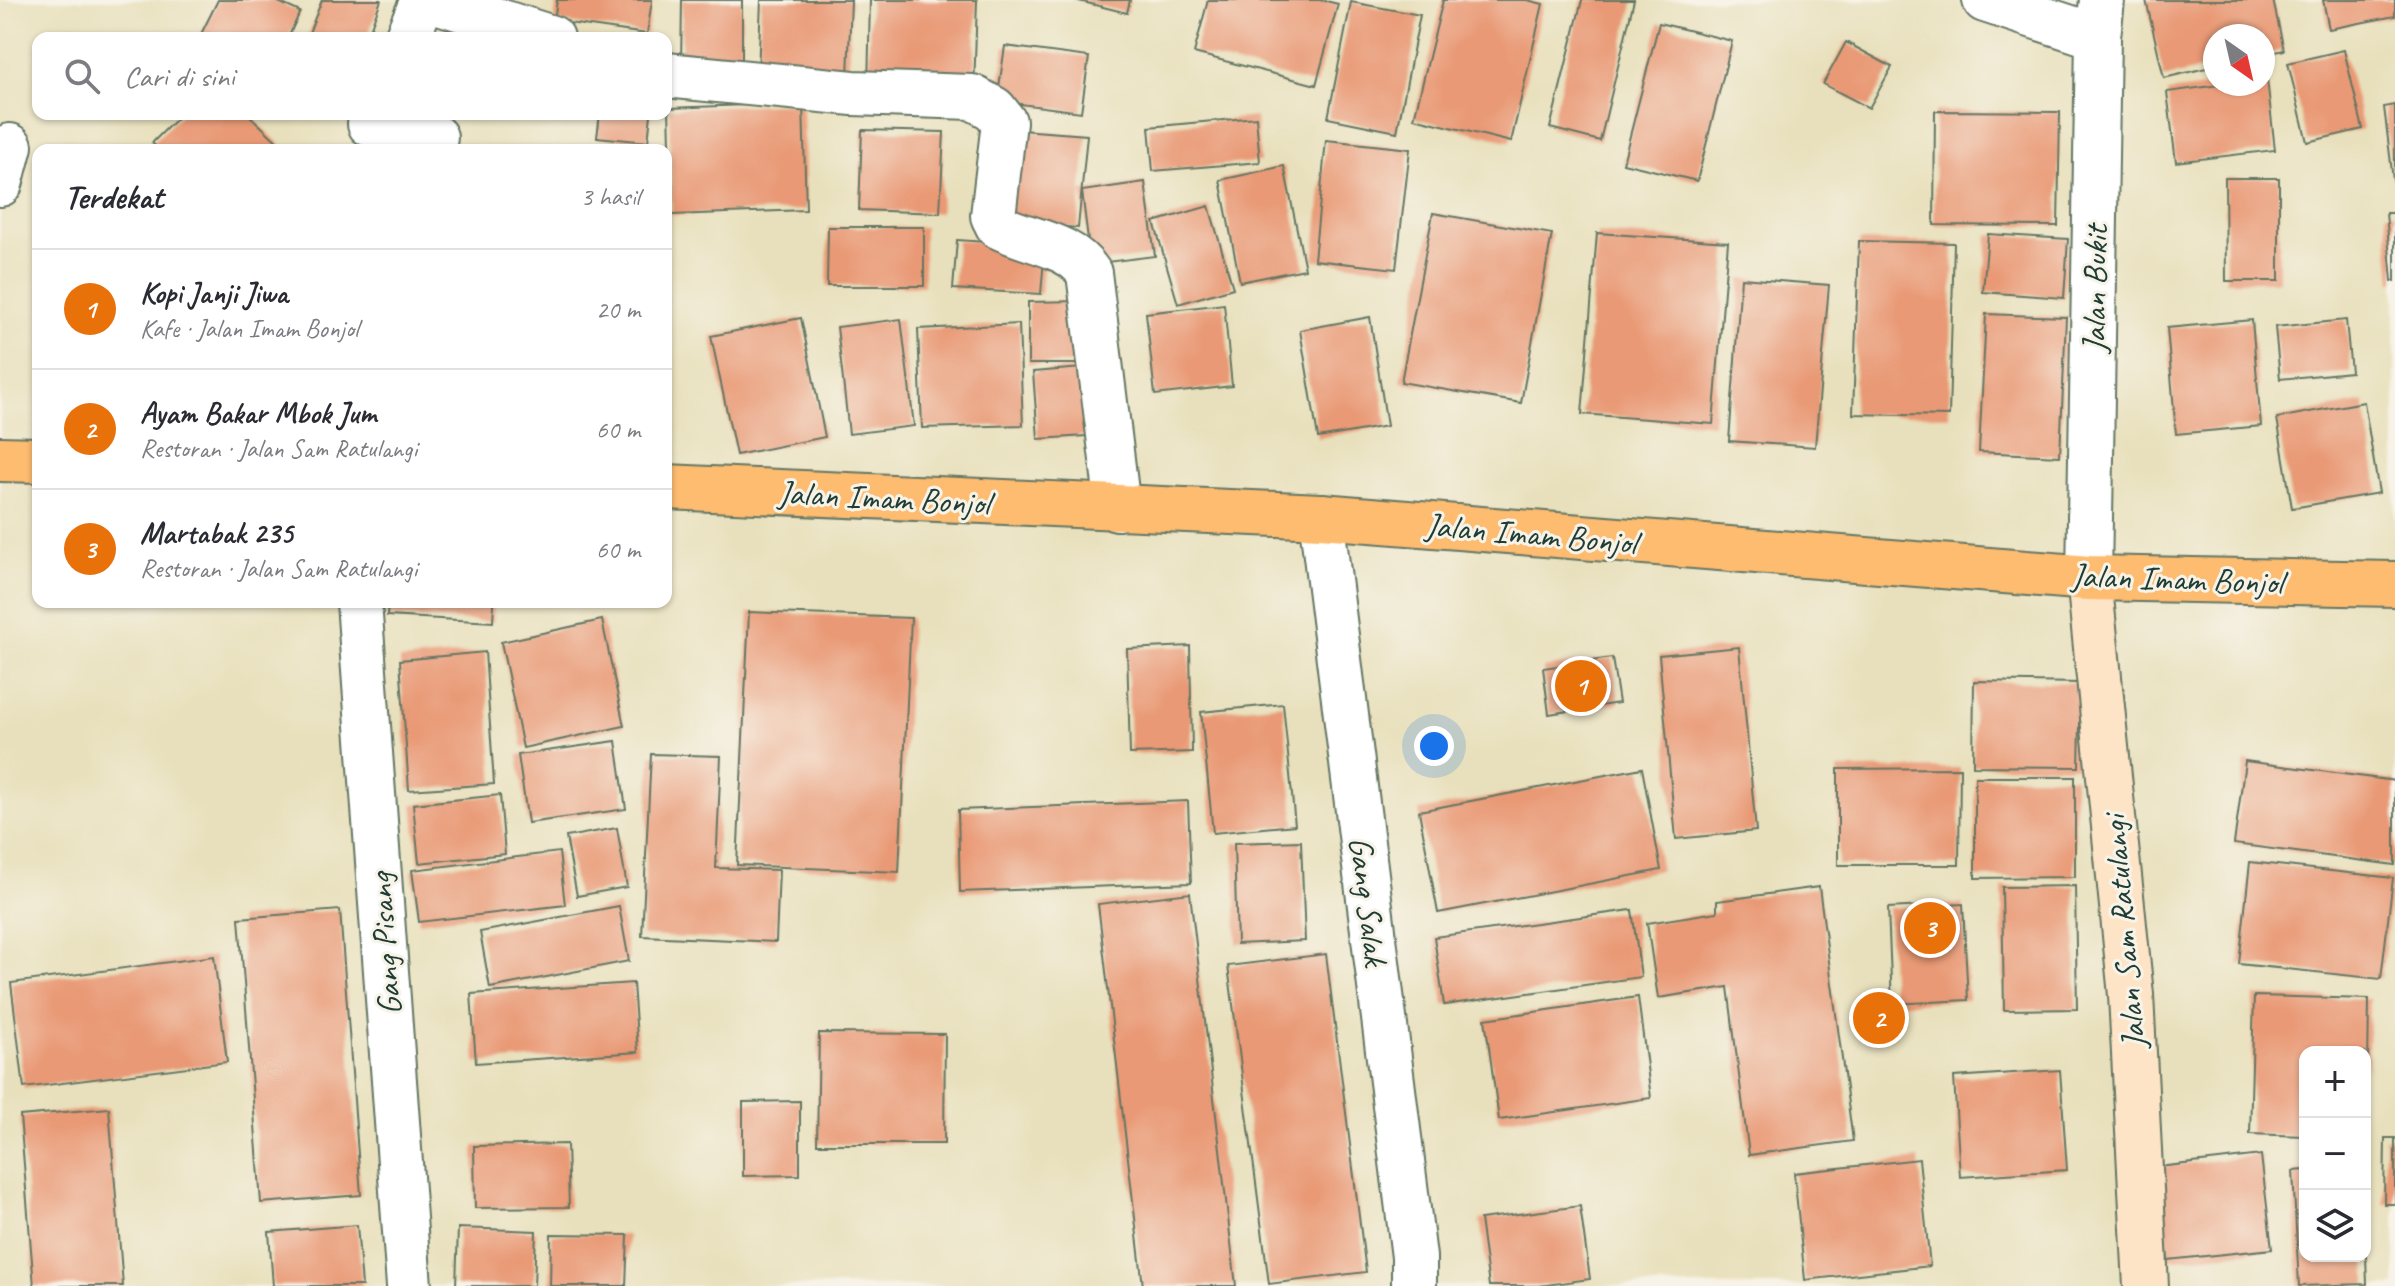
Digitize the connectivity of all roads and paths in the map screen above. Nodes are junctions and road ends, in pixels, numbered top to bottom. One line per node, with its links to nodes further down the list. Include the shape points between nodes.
1 (423, 0): 5 (street)
2 (433, 0): 6 (street)
3 (1985, 0): 4 (street)
4 (2100, 19): 15 (street, Jalan Bukit)
5 (410, 32)
6 (533, 32)
7 (672, 76): 13 (street, via 853,93 972,97 994,109 1004,122 993,216 998,226 1066,251 1089,273)
8 (372, 120): 9 (street, via 370,124 435,137)
9 (434, 144)
10 (0, 459): 11 (highway)
11 (32, 460)
12 (672, 487): 13 (highway, Jalan Imam Bonjol)
13 (1118, 508): 14 (highway, Jalan Imam Bonjol)
14 (1321, 516): 15 (highway, Jalan Imam Bonjol); 19 (street, Gang Salak)
15 (2089, 578): 16 (highway, Jalan Imam Bonjol); 20 (street, Jalan Sam Ratulangi, via 2131,995)
16 (2395, 584)
17 (359, 608): 18 (street, Gang Pisang)
18 (409, 1286)
19 (1414, 1286)
20 (2146, 1286)

